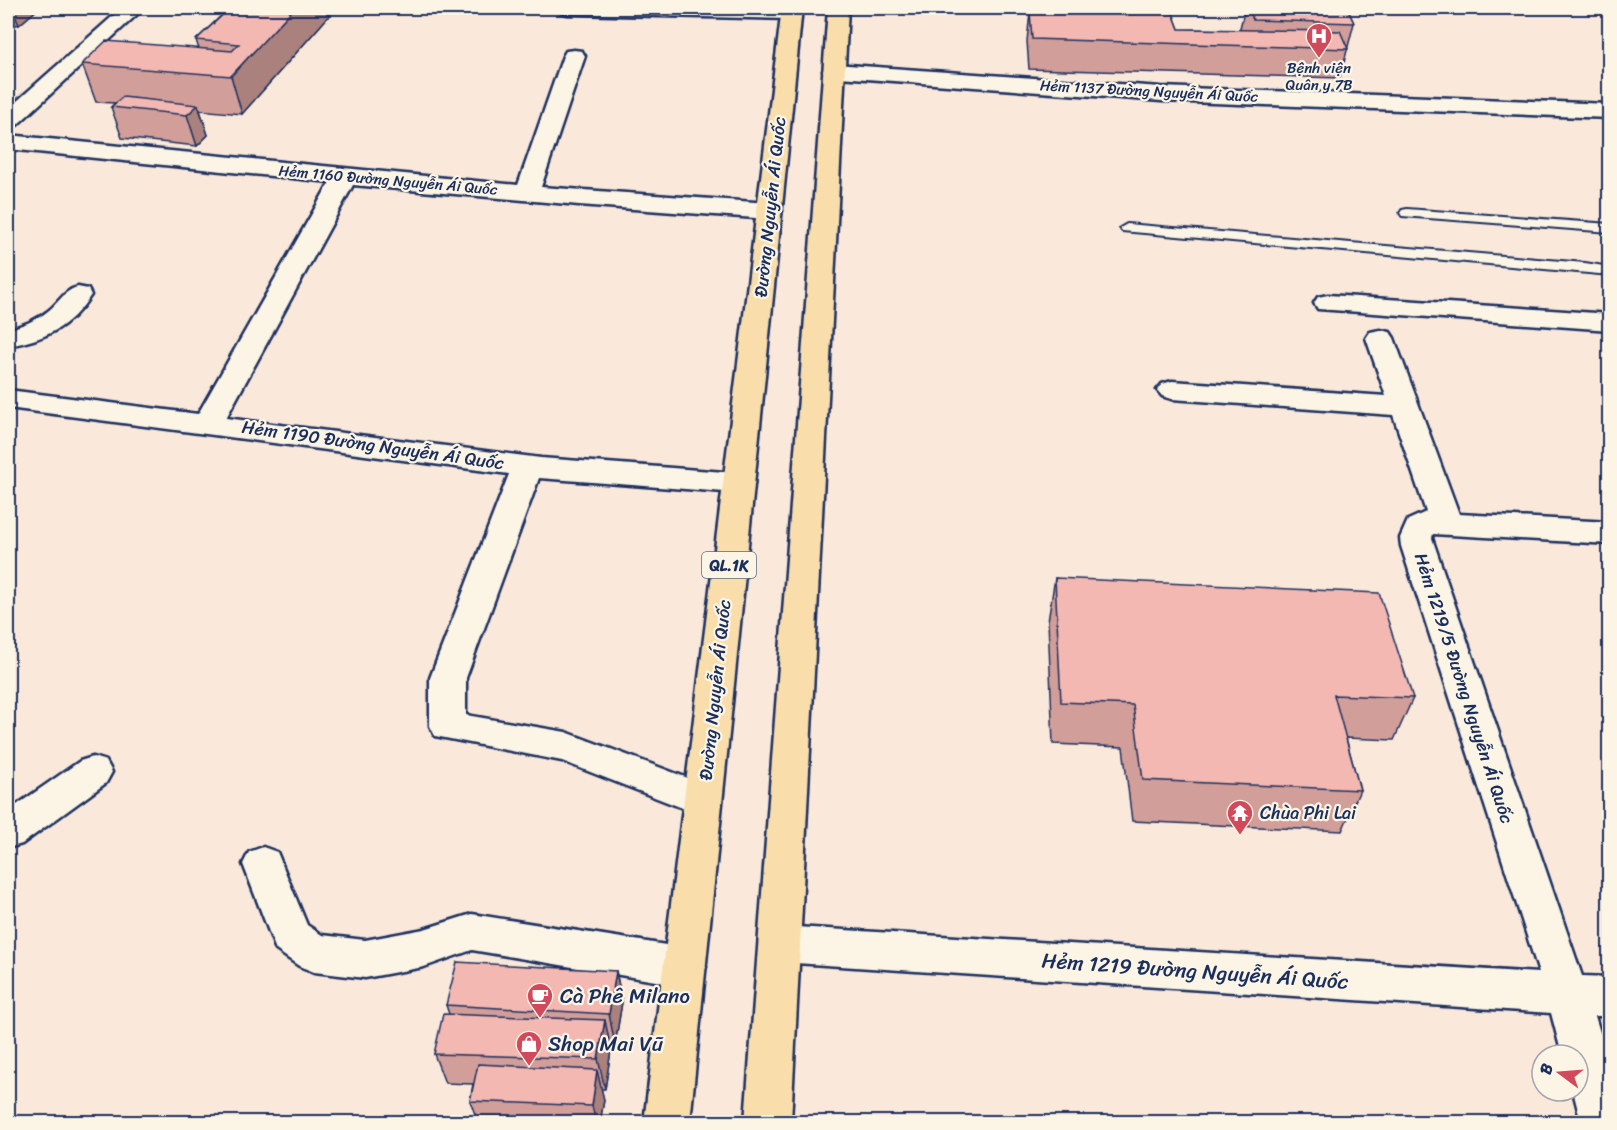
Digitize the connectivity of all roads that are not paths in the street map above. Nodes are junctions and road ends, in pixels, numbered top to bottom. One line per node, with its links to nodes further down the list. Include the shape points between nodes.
1 (134, 8): 8 (street)
2 (567, 8): 4 (street)
3 (838, 8): 6 (main road)
4 (792, 10): 12 (main road, Đường Nguyễn Ái Quốc / QL.1K)
5 (574, 56): 11 (street)
6 (834, 71): 7 (street, Hẻm 1137 Đường Nguyễn Ái Quốc, via 1143,93); 34 (main road)
7 (1610, 111)
8 (8, 121)
9 (8, 142): 10 (street, Hẻm 1160 Đường Nguyễn Ái Quốc)
10 (346, 176): 11 (street, Hẻm 1160 Đường Nguyễn Ái Quốc); 25 (street)
11 (527, 193): 12 (street, Hẻm 1160 Đường Nguyễn Ái Quốc)
12 (769, 211): 27 (main road, Đường Nguyễn Ái Quốc / QL.1K)
13 (1407, 213): 15 (lane)
14 (1126, 228): 16 (lane)
15 (1610, 228)
16 (1610, 271)
17 (78, 295): 20 (street, via 68,311 51,322 36,331)
18 (1328, 303): 19 (street)
19 (1610, 322)
20 (8, 338)
21 (1380, 338): 24 (street)
22 (1172, 390): 24 (street)
23 (8, 399): 25 (street, Hẻm 1190 Đường Nguyễn Ái Quốc)
24 (1404, 407): 28 (street)
25 (208, 423): 26 (street, Hẻm 1190 Đường Nguyễn Ái Quốc)
26 (528, 466): 27 (street, Hẻm 1190 Đường Nguyễn Ái Quốc); 31 (street, via 448,678 448,726 566,747)
27 (738, 483): 31 (main road, Đường Nguyễn Ái Quốc / QL.1K)
28 (1446, 523): 29 (street, Hẻm 1219/5 Đường Nguyễn Ái Quốc); 36 (street, Hẻm 1219/5 Đường Nguyễn Ái Quốc, via 1428,523 1419,528 1417,546)
29 (1610, 533)
30 (93, 772): 32 (street)
31 (703, 800): 35 (main road, Đường Nguyễn Ái Quốc / QL.1K)
32 (8, 832)
33 (263, 864): 35 (street, via 291,937 314,953 364,959 424,948 472,933)
34 (780, 944): 36 (street, Hẻm 1219 Đường Nguyễn Ái Quốc); 39 (main road)
35 (685, 967): 38 (main road, Đường Nguyễn Ái Quốc / QL.1K)
36 (1567, 994): 37 (street, Hẻm 1219 Đường Nguyễn Ái Quốc); 40 (street)
37 (1610, 997)
38 (667, 1122)
39 (768, 1122)
40 (1604, 1122)

